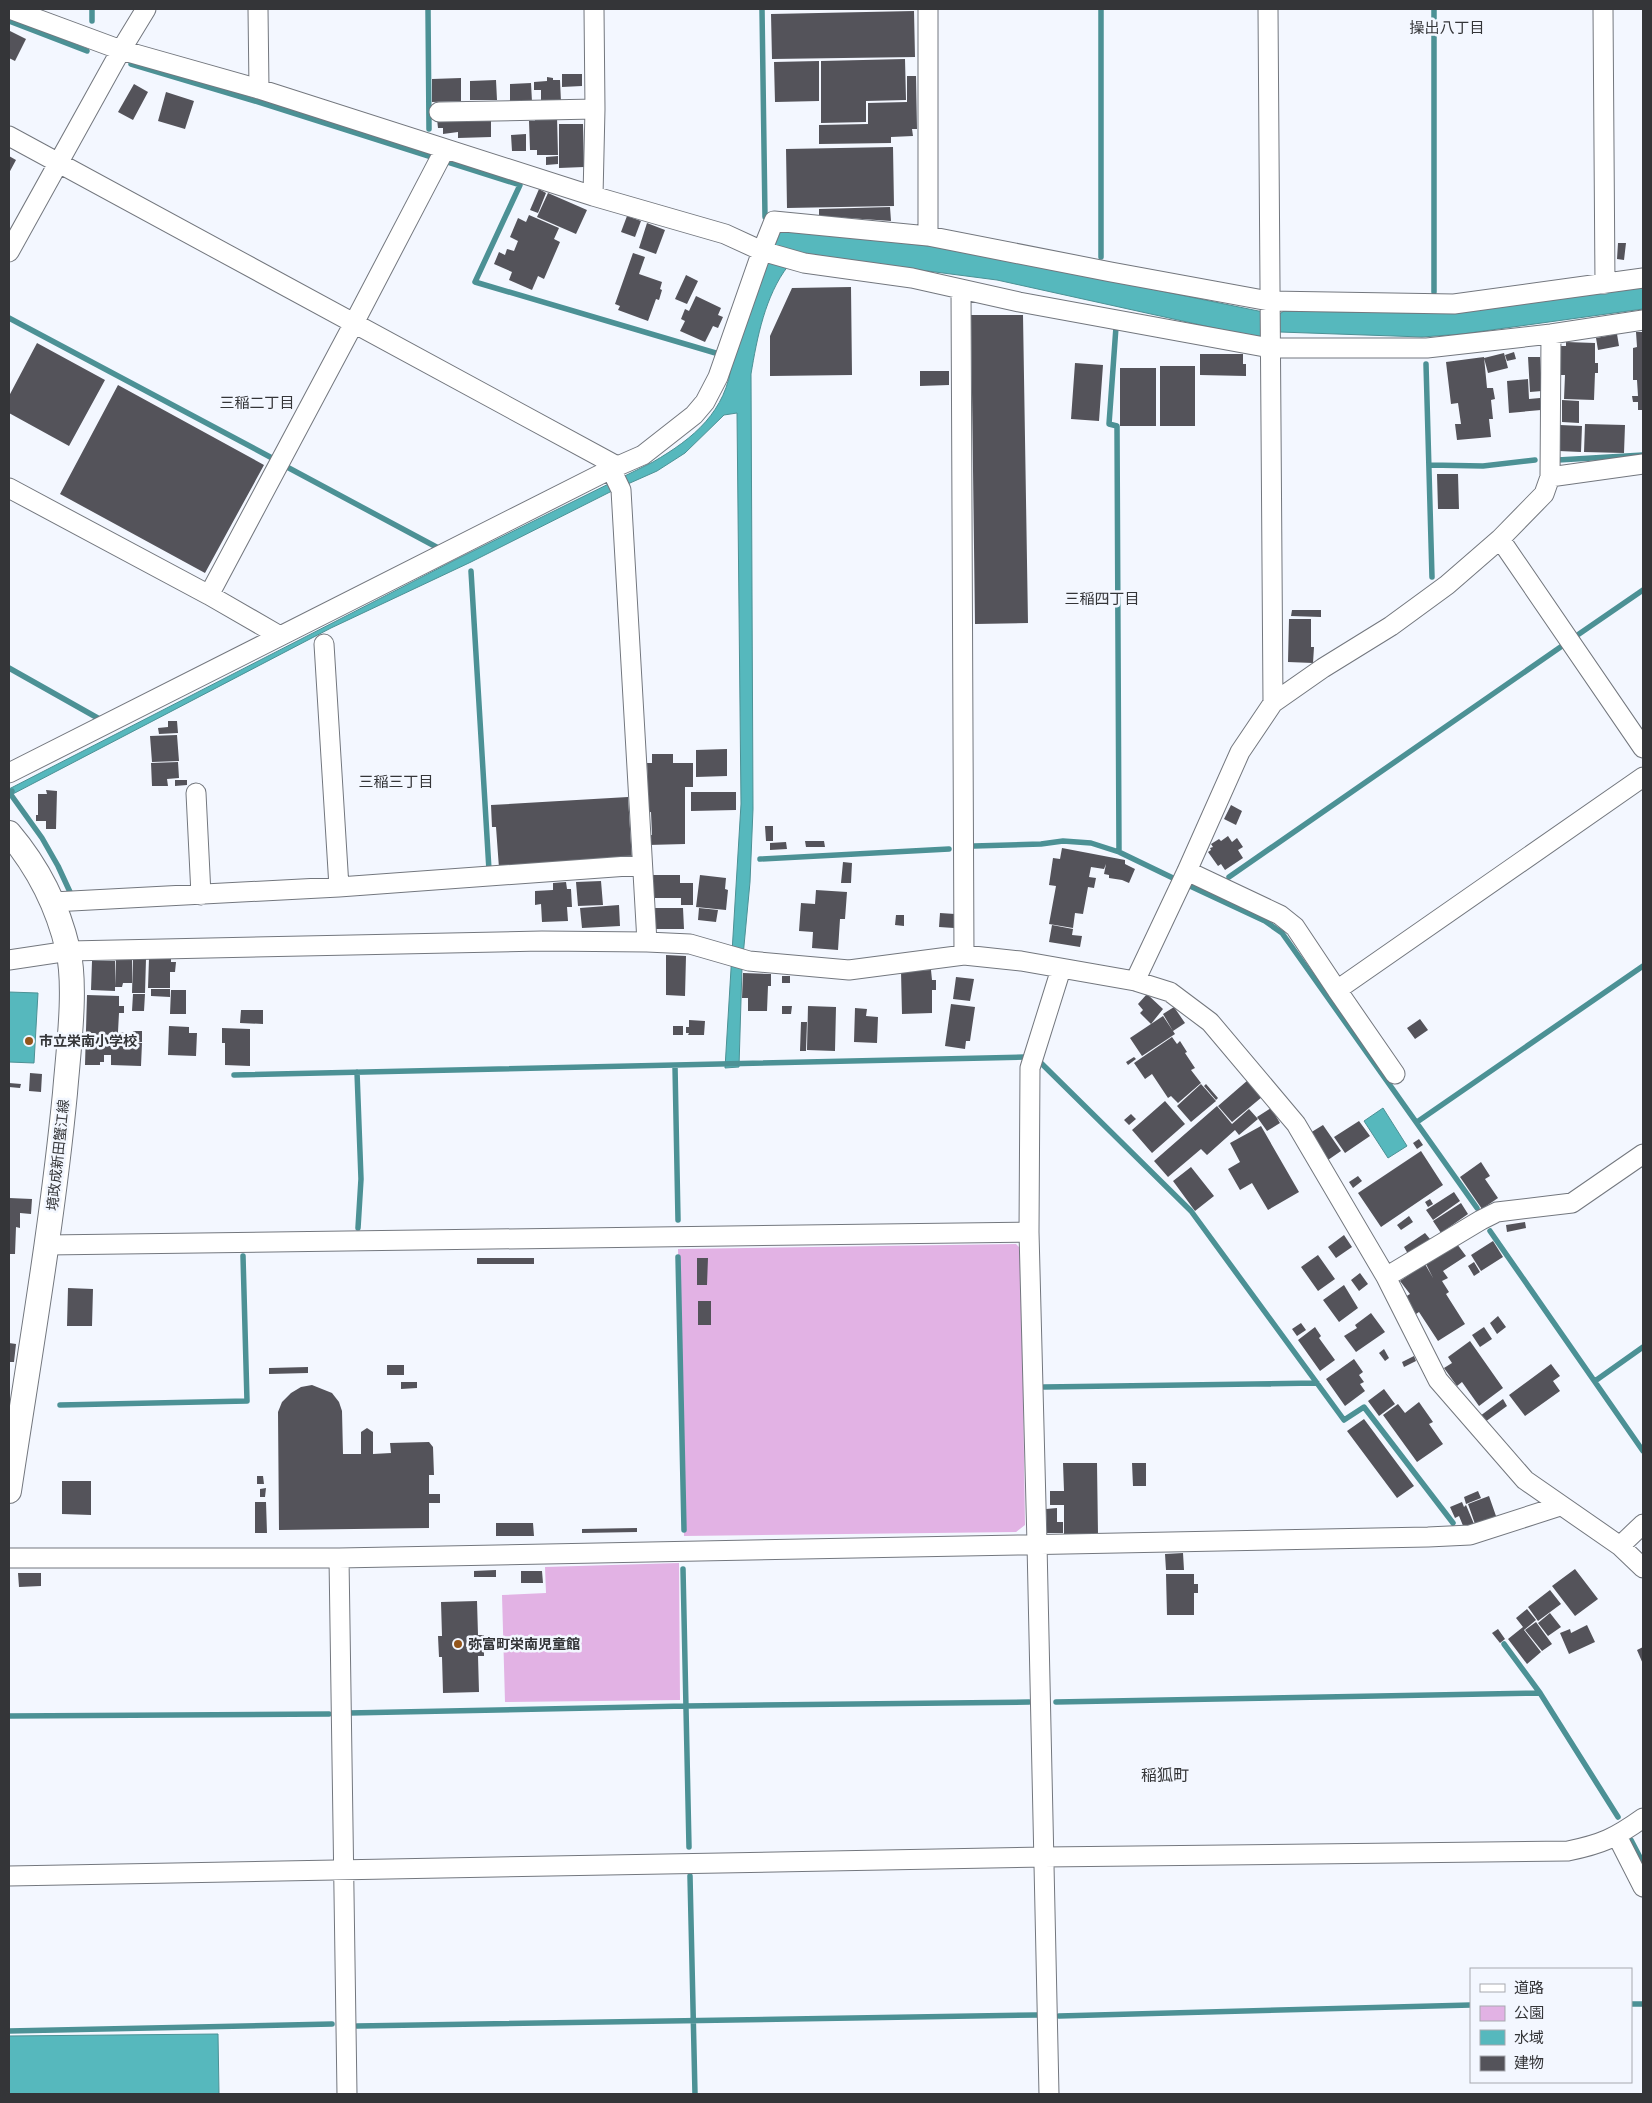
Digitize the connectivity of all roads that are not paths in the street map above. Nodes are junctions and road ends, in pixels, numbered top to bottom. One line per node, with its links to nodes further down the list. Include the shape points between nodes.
1 (10, 9): 8 (street)
2 (146, 9): 8 (street)
3 (258, 9): 9 (street)
4 (594, 9): 10 (street)
5 (928, 9): 16 (street)
6 (1268, 9): 22 (street)
7 (1604, 9): 20 (street)
8 (121, 50): 9 (street); 14 (street)
9 (259, 89): 13 (street)
10 (595, 109): 11 (street); 15 (street)
11 (439, 112)
12 (9, 136): 14 (street)
13 (445, 149): 15 (street); 24 (street)
14 (58, 161): 18 (street); 24 (street)
15 (593, 196): 17 (street, via 725,234)
16 (928, 236): 17 (street, via 774,221); 22 (street)
17 (762, 251): 21 (street, via 804,262 912,278); 28 (street, via 718,377 705,402 694,415 643,455)
18 (9, 252)
19 (1643, 278): 20 (street)
20 (1606, 284): 22 (street, via 1454,304)
21 (961, 289): 26 (street, via 1019,302); 48 (street)
22 (1269, 303): 26 (street)
23 (1643, 320): 25 (street)
24 (354, 323): 28 (street); 32 (street)
25 (1551, 334): 26 (street, via 1427,348); 29 (street)
26 (1270, 343): 35 (street)
27 (1643, 464): 29 (street)
28 (614, 468): 33 (street); 41 (street, via 621,490)
29 (1550, 477): 31 (street, via 1544,494)
30 (9, 488): 32 (street)
31 (1500, 539): 35 (street, via 1447,585 1391,626); 36 (street)
32 (208, 595): 33 (street)
33 (280, 636): 37 (street)
34 (324, 644): 43 (street)
35 (1273, 703): 42 (street, via 1240,752)
36 (1643, 748)
37 (9, 773)
38 (1643, 777): 52 (street)
39 (196, 794): 44 (street)
40 (9, 833): 45 (main road, 境政成新田蟹江線, via 36,870)
41 (642, 865): 43 (street); 46 (street)
42 (1187, 871): 51 (street); 52 (street, via 1280,915 1295,927)
43 (339, 887): 44 (street)
44 (201, 895): 45 (street)
45 (52, 902): 47 (main road, 境政成新田蟹江線)
46 (647, 942): 47 (street, via 542,941); 48 (street, via 690,944 750,961 849,970)
47 (69, 951): 49 (street); 56 (main road, 境政成新田蟹江線, via 66,1076)
48 (964, 955): 50 (street)
49 (9, 960)
50 (1061, 969): 51 (street); 55 (street, via 1030,1068)
51 (1134, 981): 57 (street, via 1170,992 1210,1022 1296,1124)
52 (1337, 990): 53 (street)
53 (1395, 1074)
54 (1643, 1154): 57 (street, via 1572,1203 1497,1212)
55 (1028, 1232): 56 (street); 61 (street)
56 (47, 1245): 58 (main road, 境政成新田蟹江線)
57 (1386, 1277): 59 (street, via 1438,1380 1524,1480)
58 (9, 1491)
59 (1560, 1506): 61 (street, via 1470,1535); 62 (street)
60 (1643, 1524): 62 (street)
61 (1037, 1544): 64 (street); 68 (street)
62 (1620, 1546): 65 (street)
63 (9, 1558): 64 (street)
64 (339, 1558): 69 (street)
65 (1643, 1568)
66 (1643, 1818): 67 (street)
67 (1617, 1836): 68 (street, via 1568,1851); 71 (street)
68 (1044, 1857): 69 (street); 73 (street)
69 (342, 1869): 70 (street); 72 (street)
70 (9, 1876)
71 (1643, 1887)
72 (347, 2094)
73 (1049, 2094)

